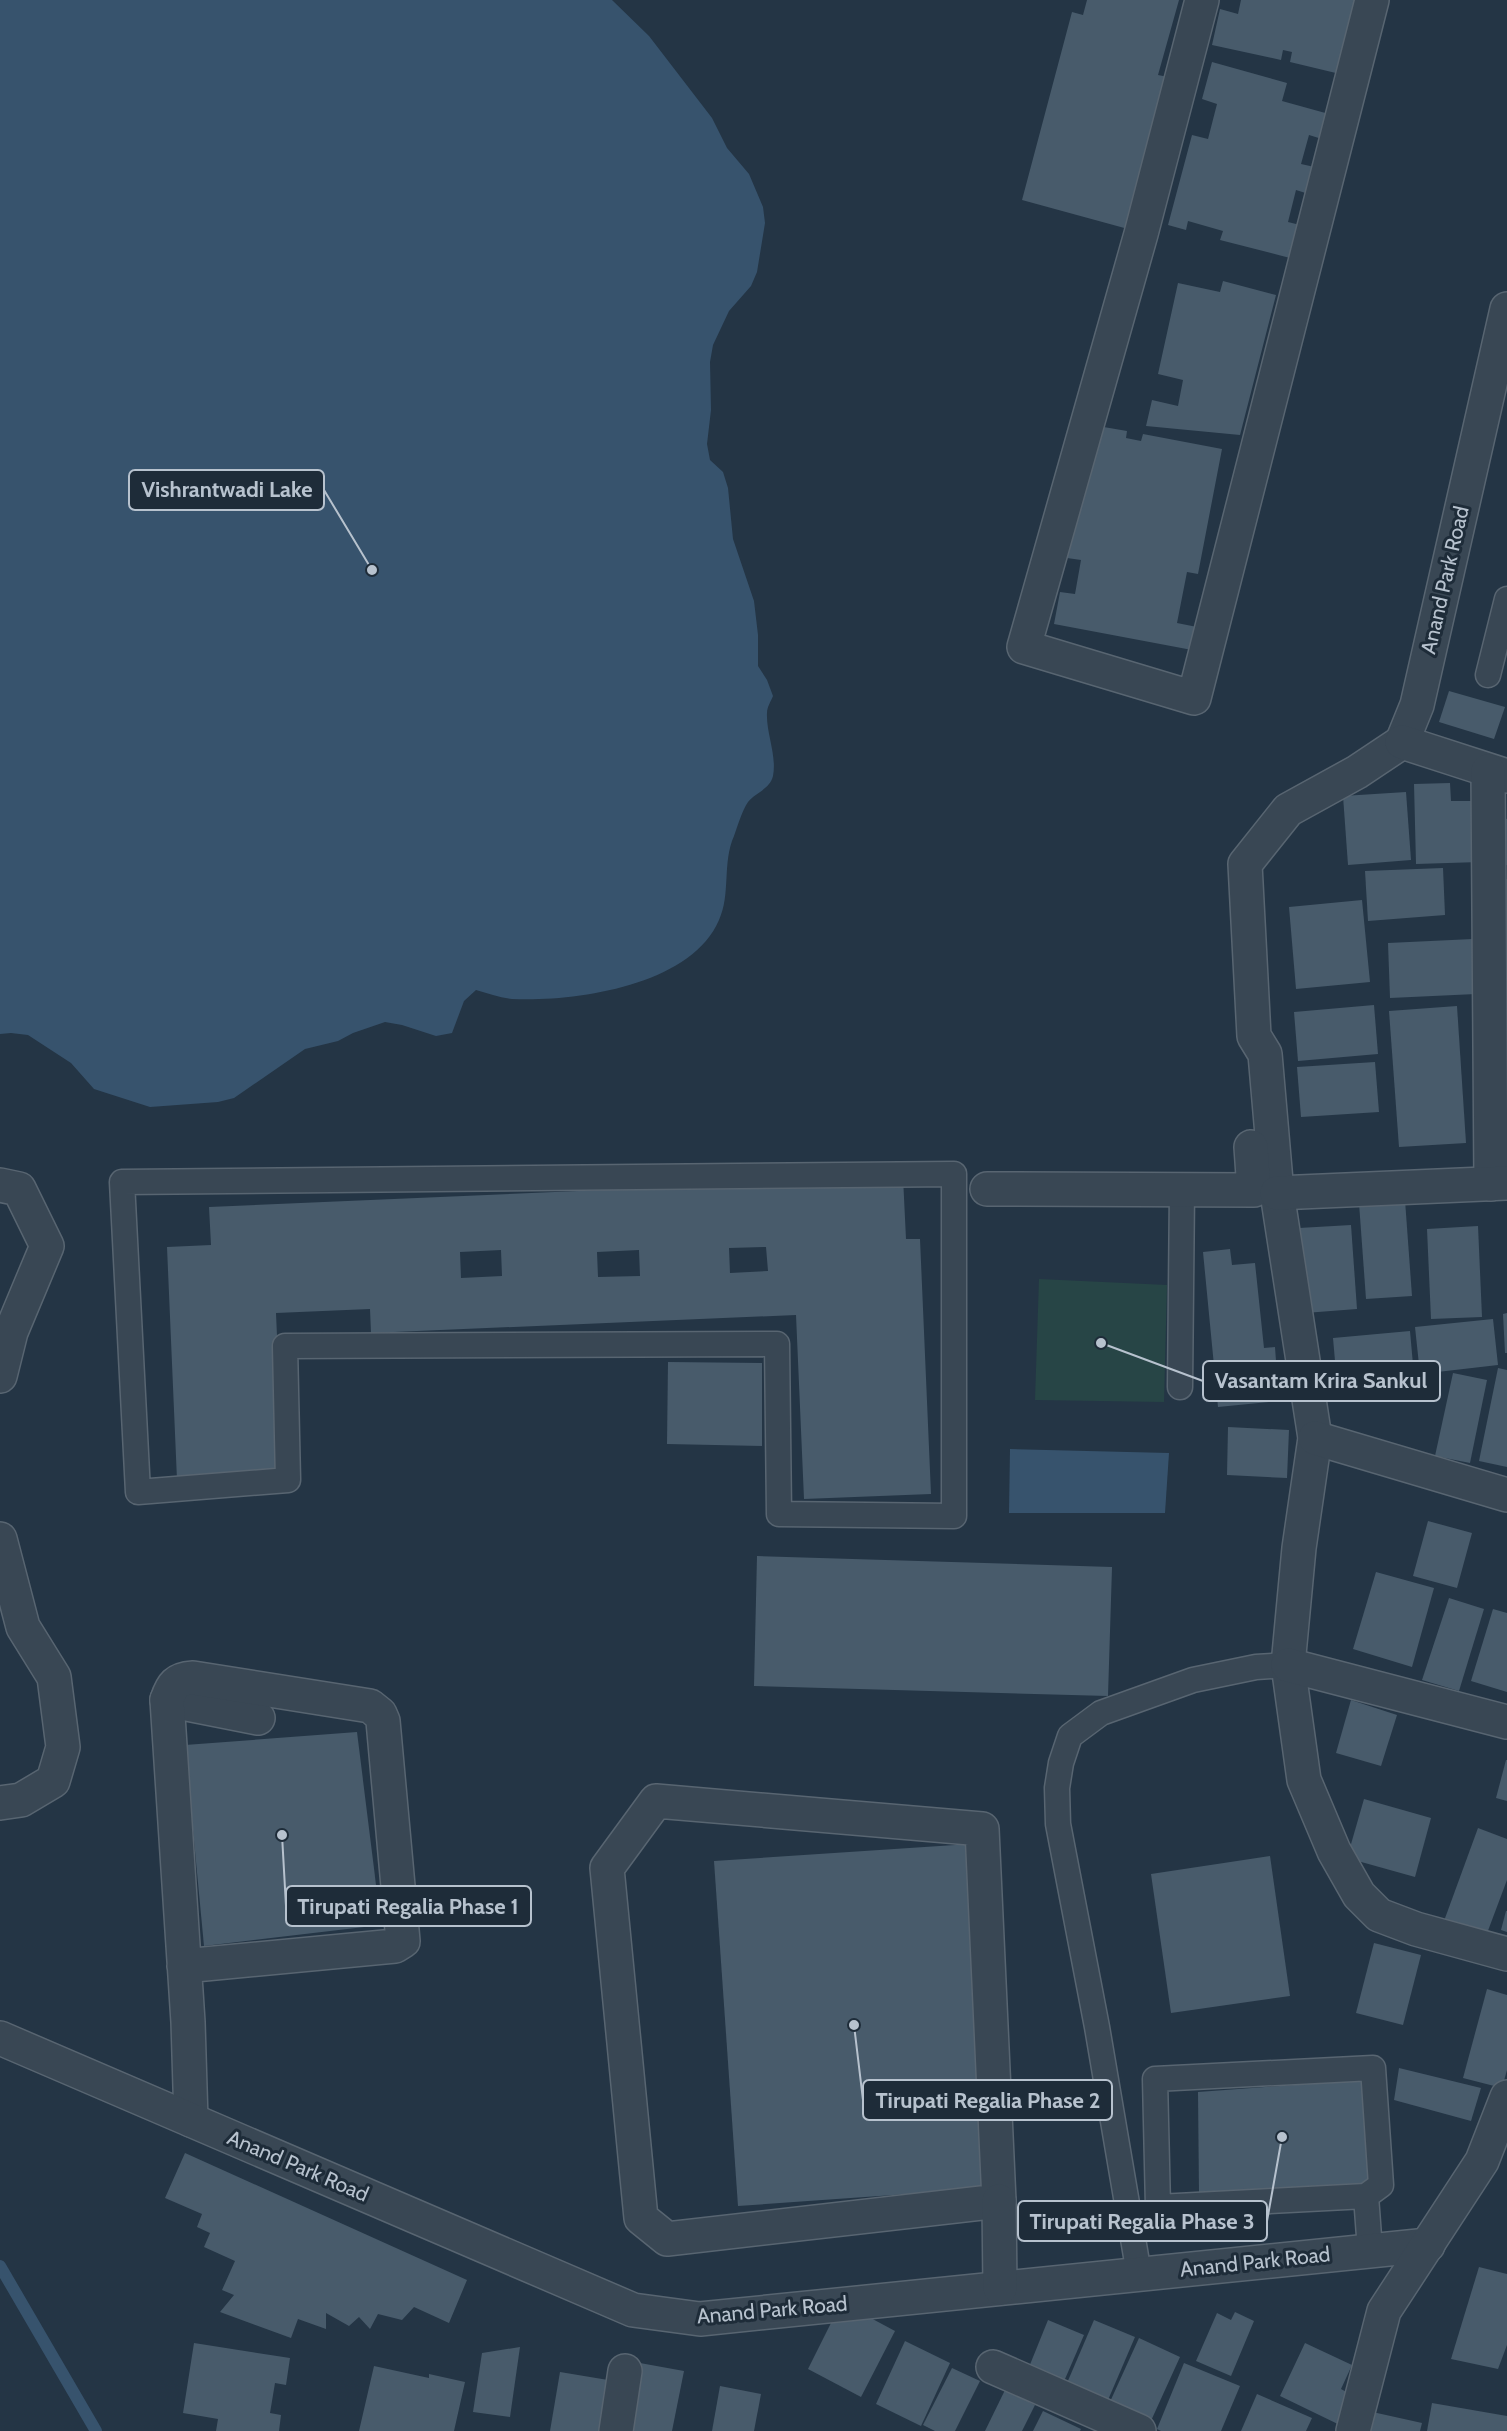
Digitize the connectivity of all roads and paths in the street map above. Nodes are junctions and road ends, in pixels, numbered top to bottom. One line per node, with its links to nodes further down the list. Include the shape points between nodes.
1 (1202, 0): 2 (street, via 1141,234 1024,646 1194,698)
2 (1372, 0)
3 (1507, 309): 6 (street, Anand Park Road, via 1417,705)
4 (1507, 599): 5 (lane)
5 (1488, 675)
6 (1402, 742): 7 (street); 8 (street, via 1288,810 1245,864)
7 (1497, 774): 9 (street)
8 (1254, 1036): 13 (street, via 1245,1054 1254,1190); 14 (street, via 1265,1054)
9 (1499, 1184): 14 (street)
10 (0, 1185): 15 (street, via 19,1189 47,1246 11,1332)
11 (954, 1187): 11 (lane, via 954,1174 122,1182 138,1491 288,1480 285,1346 777,1344 779,1514 954,1516); 12 (lane)
12 (987, 1190): 13 (street)
13 (1182, 1190): 16 (lane)
14 (1277, 1193): 17 (street)
15 (0, 1376)
16 (1180, 1387)
17 (1315, 1438): 18 (street); 20 (street)
18 (1507, 1495)
19 (0, 1539): 24 (street, via 23,1627 54,1677 63,1747 53,1781 21,1800)
20 (1288, 1665): 23 (street); 25 (street, via 1304,1780 1334,1851 1359,1895 1379,1915); 35 (lane, via 1256,1667 1193,1680 1101,1713 1070,1736 1061,1763 1058,1824)
21 (167, 1700): 22 (street); 26 (street); 26 (street, via 172,1685 194,1678 377,1710 383,1721 404,1936 395,1946)
22 (258, 1718)
23 (1507, 1722)
24 (0, 1803)
25 (1507, 1954)
26 (184, 1966): 29 (street)
27 (0, 2038): 29 (street, Anand Park Road)
28 (1507, 2097): 30 (street)
29 (191, 2120): 36 (street, Anand Park Road, via 633,2310 700,2319)
30 (1495, 2165): 33 (street)
31 (1366, 2196): 31 (lane, via 1381,2185 1372,2068 1155,2079 1158,2207); 34 (lane)
32 (999, 2201): 32 (street, via 667,2239 641,2218 607,1868 656,1801 982,1829); 36 (street)
33 (1428, 2245): 34 (street, Anand Park Road); 41 (street, via 1384,2311)
34 (1370, 2250): 35 (street, Anand Park Road)
35 (1139, 2274): 36 (street, Anand Park Road)
36 (1000, 2288)
37 (993, 2367): 40 (street)
38 (625, 2371): 39 (street)
39 (616, 2431)
40 (1138, 2431)
41 (1353, 2431)

